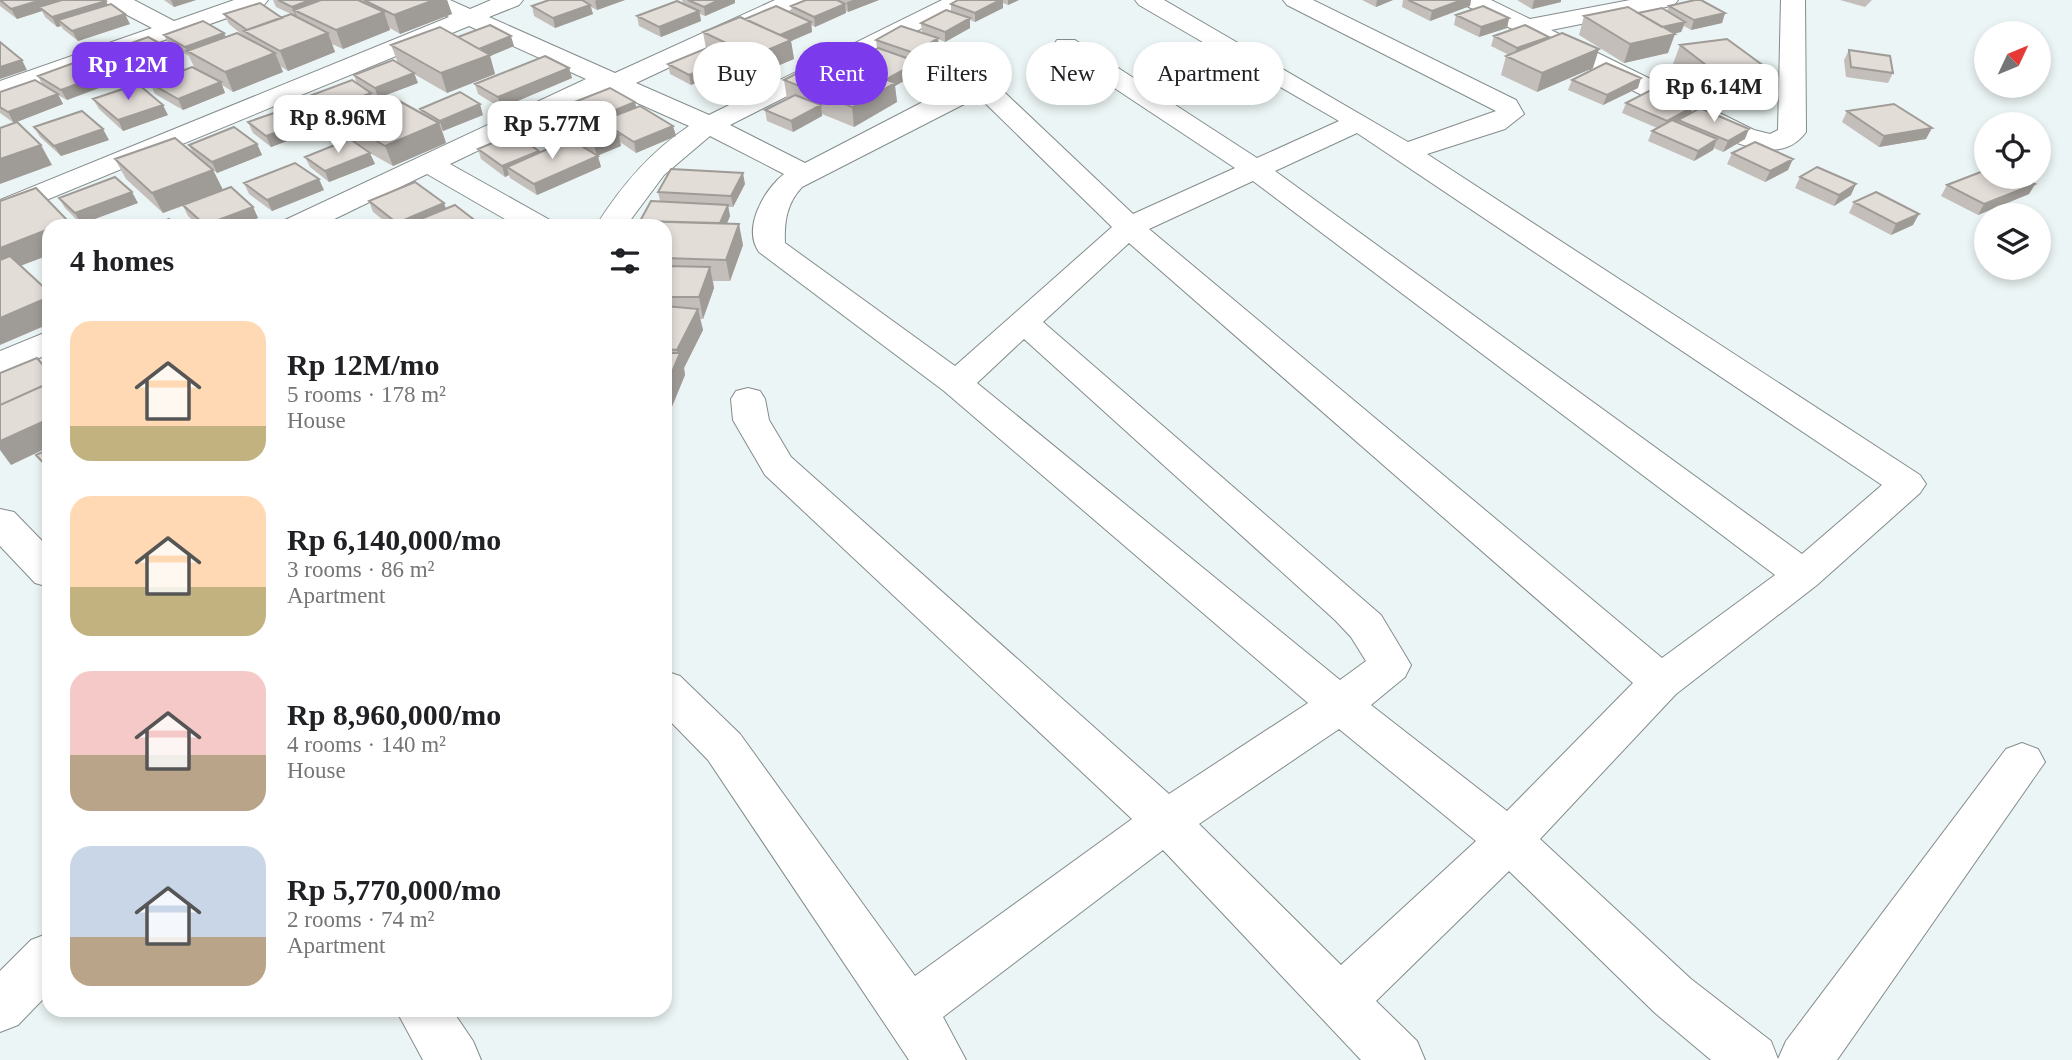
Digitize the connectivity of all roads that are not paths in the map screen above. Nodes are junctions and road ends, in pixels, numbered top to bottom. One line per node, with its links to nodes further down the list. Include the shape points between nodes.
1 (116, 0): 14 (street)
2 (256, 0): 14 (street)
3 (431, 0): 12 (street)
4 (510, 0): 12 (street)
5 (794, 0): 16 (street)
6 (960, 0): 19 (street)
7 (1147, 0): 18 (street)
8 (1295, 0): 20 (street, via 1507,107 1511,114)
9 (1473, 0): 13 (street)
10 (1665, 0): 13 (street)
11 (1793, 0): 13 (street, via 1793,132 1774,143 1744,136)
12 (469, 17): 16 (street); 24 (street)
13 (1529, 27)
14 (171, 29): 17 (street)
15 (1119, 80): 22 (street)
16 (610, 81): 19 (street); 21 (street)
17 (0, 90)
18 (1359, 122): 20 (street); 22 (street)
19 (709, 125): 23 (street); 27 (street, via 652,168)
20 (1405, 152): 36 (street, via 1907,484)
21 (428, 163): 25 (street); 26 (street)
22 (1255, 169): 28 (street); 36 (street)
23 (805, 174): 28 (street, via 955,96 974,91 1000,101); 32 (street, via 775,200 769,226 771,246)
24 (0, 209)
25 (311, 219)
26 (527, 219)
27 (615, 219)
28 (1129, 227): 29 (street); 37 (street)
29 (1024, 322): 32 (street); 39 (street, via 1366,626 1390,664)
30 (42, 344): 31 (street)
31 (0, 364)
32 (956, 383): 39 (street)
33 (748, 399): 41 (street, via 751,420 778,466)
34 (0, 522): 35 (street)
35 (42, 566)
36 (1803, 575): 37 (street)
37 (1661, 682): 42 (street)
38 (672, 695): 46 (street, via 724,747)
39 (1340, 705): 41 (street); 42 (street)
40 (2022, 762): 52 (street)
41 (1166, 821): 44 (street); 46 (street)
42 (1509, 840): 44 (street); 51 (street, via 1673,996)
43 (42, 964): 45 (street)
44 (1341, 1000): 50 (street)
45 (0, 1007)
46 (909, 1011): 49 (street)
47 (426, 1017): 48 (street)
48 (454, 1060)
49 (939, 1060)
50 (1398, 1060)
51 (1752, 1060)
52 (1805, 1060)

